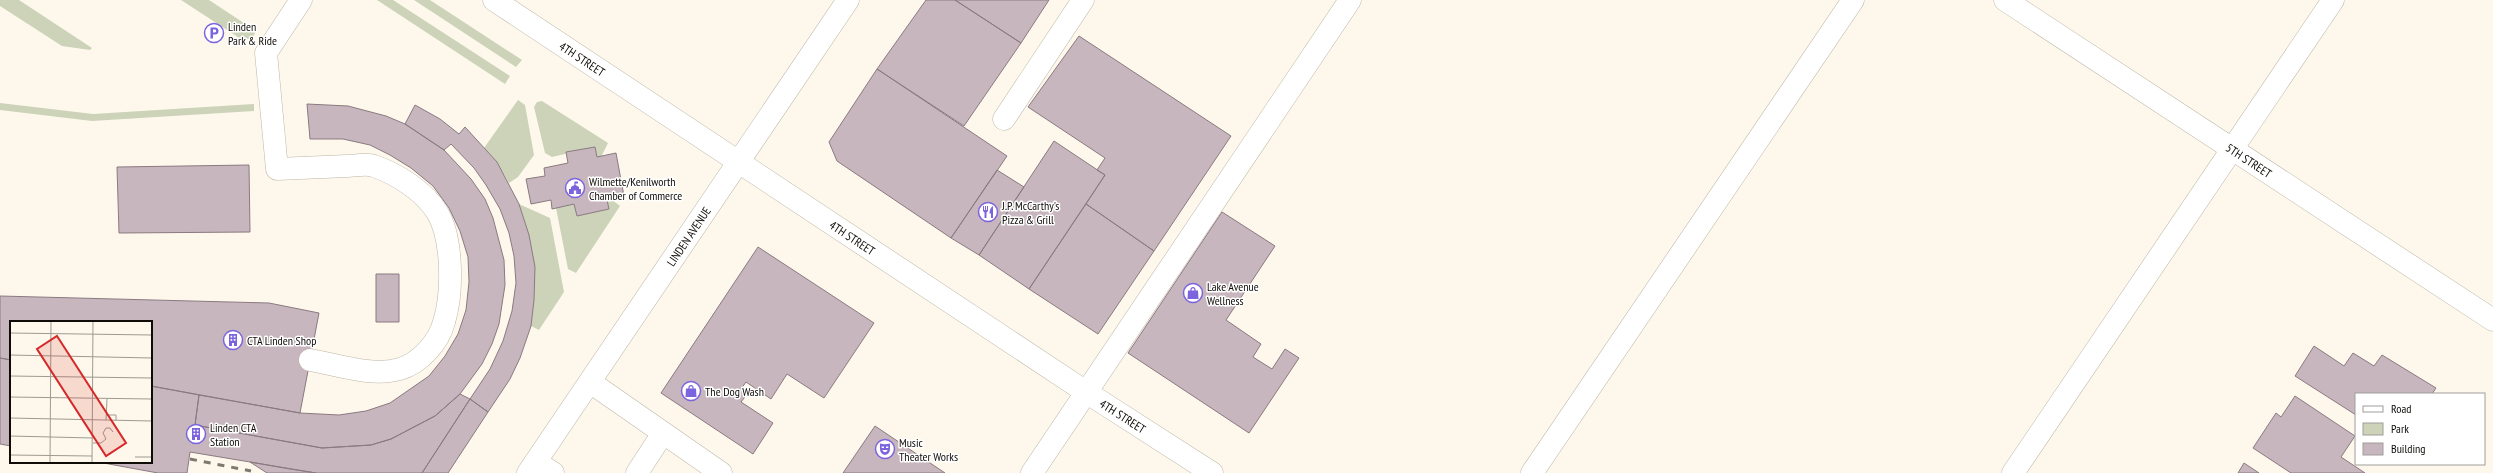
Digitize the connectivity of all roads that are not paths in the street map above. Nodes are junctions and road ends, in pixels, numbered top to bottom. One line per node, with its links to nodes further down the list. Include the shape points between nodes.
1 (301, 0): 13 (street, via 266,53 277,169 372,165 403,180 420,193 437,212 448,246 449,290 444,323 432,345 418,360 400,369 377,372)
2 (494, 0): 11 (street, 4TH STREET)
3 (848, 0): 11 (street, LINDEN AVENUE)
4 (1083, 0): 9 (street)
5 (1350, 0): 15 (street)
6 (1853, 0): 22 (street)
7 (2005, 0): 10 (street, 5TH STREET)
8 (2333, 0): 10 (street)
9 (1004, 119)
10 (2232, 149): 12 (street, 5TH STREET); 23 (street)
11 (740, 161): 14 (street, LINDEN AVENUE); 15 (street, 4TH STREET)
12 (2493, 320)
13 (310, 360)
14 (590, 382): 16 (street); 17 (street, LINDEN AVENUE)
15 (1086, 392): 20 (street); 21 (street, 4TH STREET)
16 (663, 433): 18 (street); 19 (street)
17 (539, 469)
18 (637, 473)
19 (721, 473)
20 (1032, 473)
21 (1212, 473)
22 (1532, 473)
23 (2013, 473)

